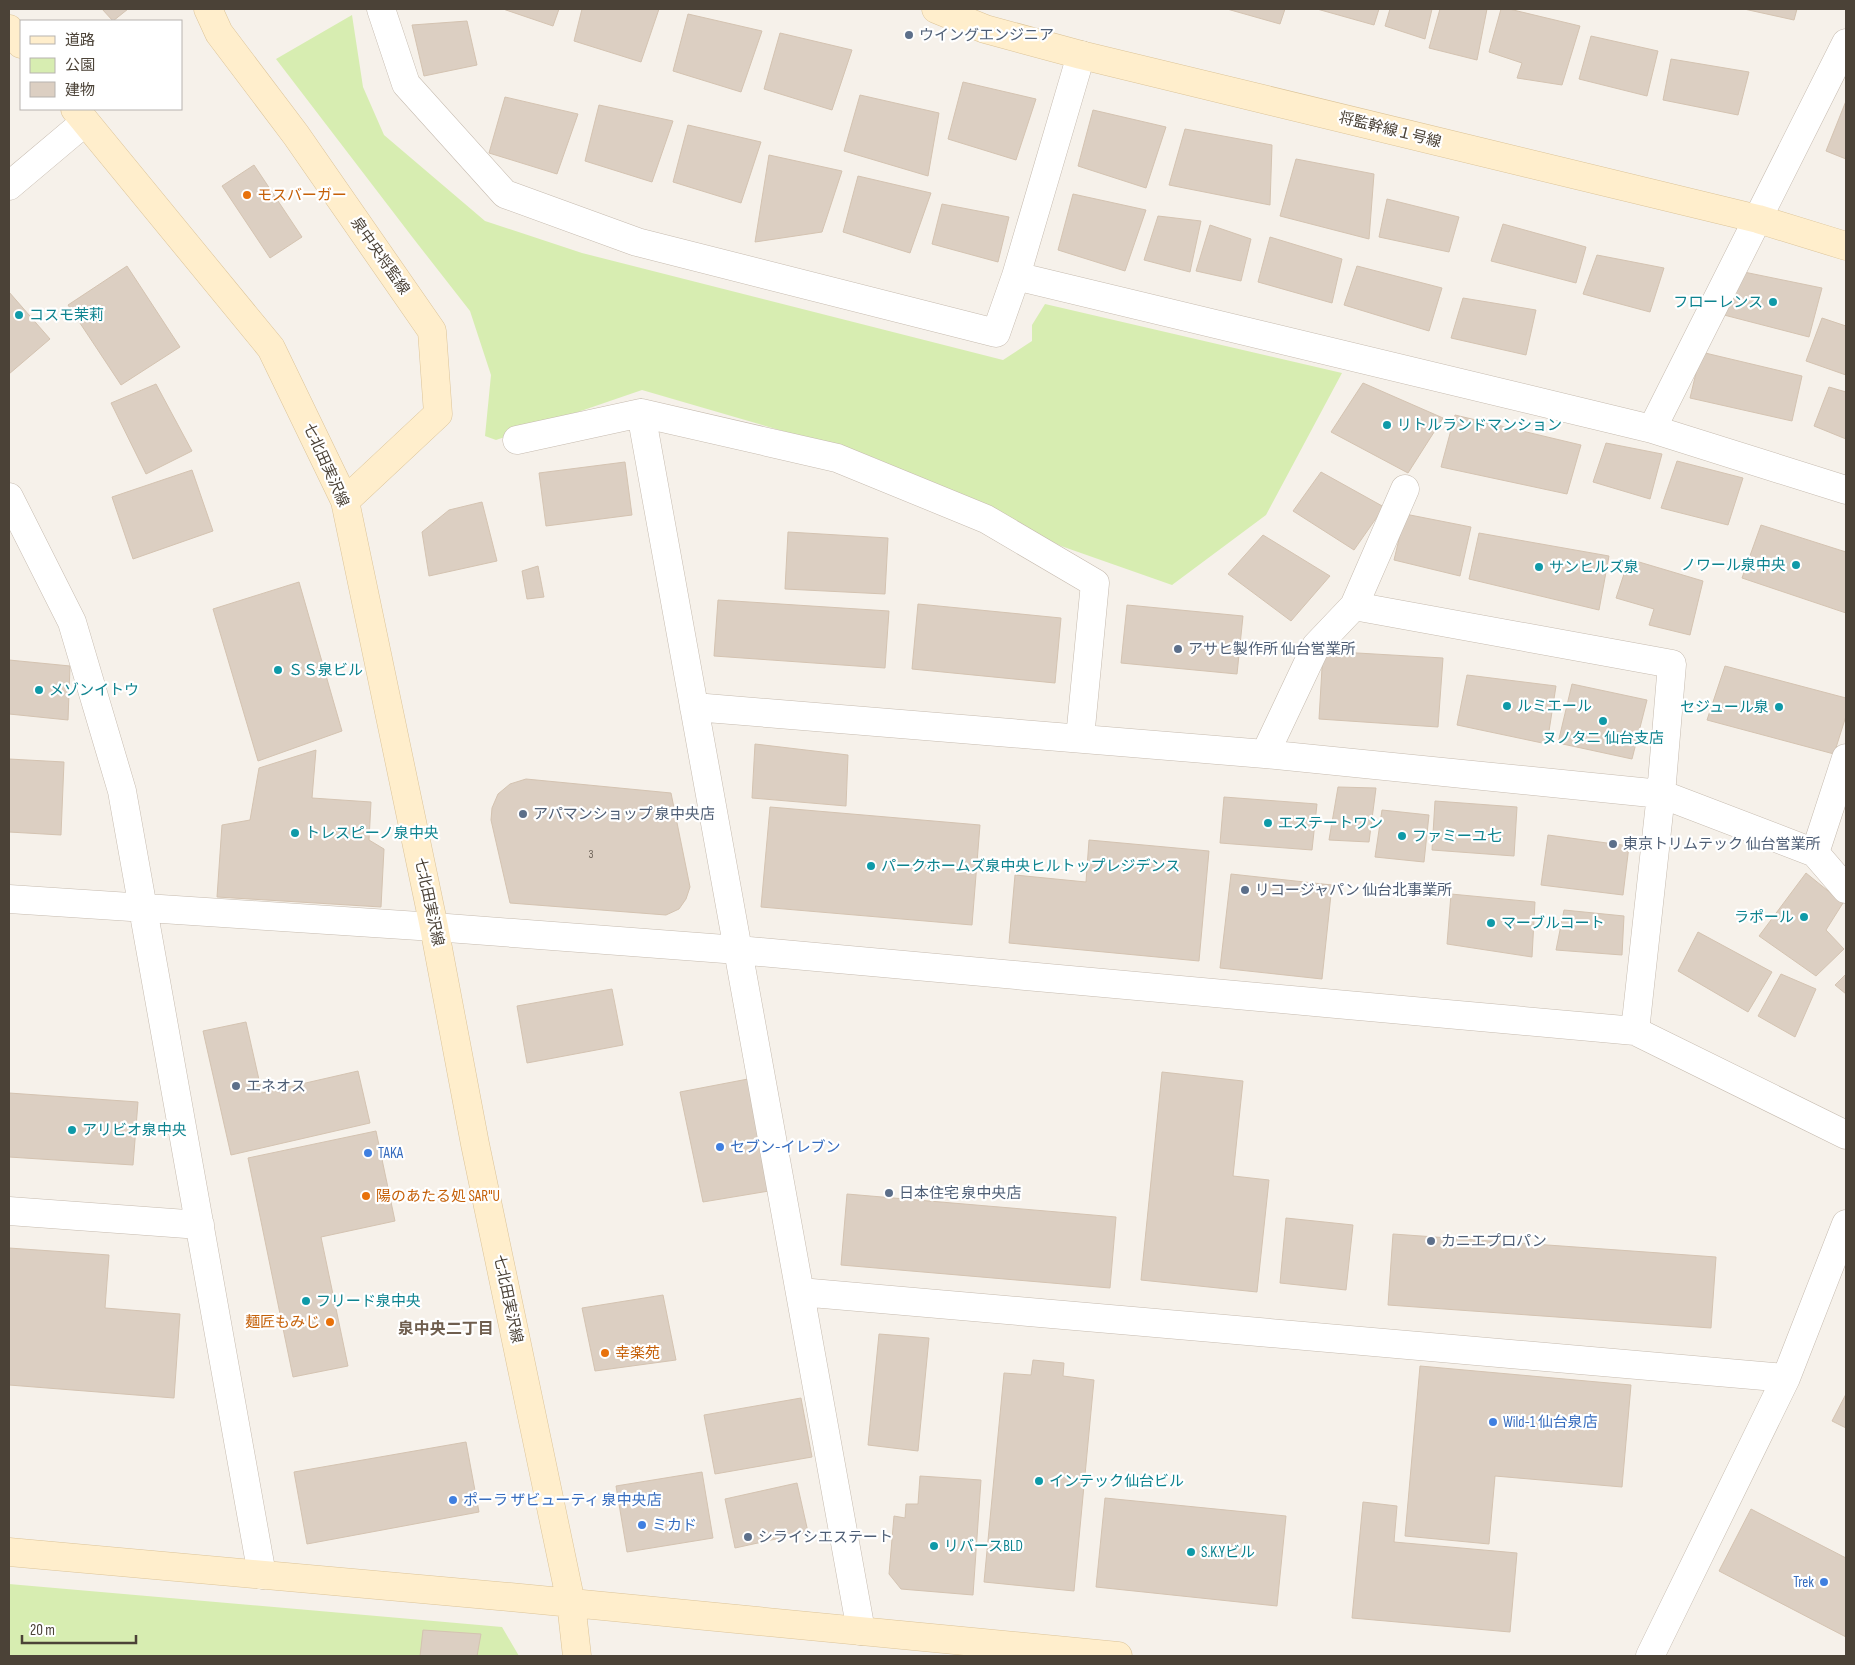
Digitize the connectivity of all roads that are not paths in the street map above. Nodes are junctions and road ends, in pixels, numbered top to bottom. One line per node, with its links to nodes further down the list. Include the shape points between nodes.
1 (208, 9): 19 (street, 泉中央将監線, via 219,33 296,135 432,331 438,414)
2 (381, 9): 12 (street, via 406,84 505,194 636,242 996,333)
3 (936, 9): 7 (street, 将監幹線１号線, via 984,29)
4 (9, 29): 5 (street)
5 (20, 43)
6 (1846, 43): 10 (street)
7 (1081, 55): 10 (street, 将監幹線１号線); 12 (street)
8 (80, 115): 9 (street); 19 (street, 七北田実沢線, via 271,348)
9 (9, 186)
10 (1758, 219): 11 (street, 将監幹線１号線); 14 (street)
11 (1846, 246)
12 (1016, 276): 14 (street)
13 (641, 413): 15 (street); 21 (street); 22 (street, via 838,458 986,519 1095,584)
14 (1652, 429): 17 (street)
15 (517, 440)
16 (1405, 489): 20 (street)
17 (1846, 490)
18 (9, 496): 29 (street, via 72,622 122,791)
19 (344, 502): 30 (street, 七北田実沢線)
20 (1354, 606): 23 (street, via 1316,646); 25 (street, via 1672,664)
21 (694, 707): 22 (street); 31 (street)
22 (1080, 738): 23 (street)
23 (1265, 754): 25 (street)
24 (1846, 758): 26 (street)
25 (1661, 794): 26 (street); 32 (street)
26 (1815, 853): 27 (street)
27 (1846, 889)
28 (9, 899): 29 (street)
29 (144, 908): 30 (street); 36 (street)
30 (434, 927): 31 (street); 41 (street, 七北田実沢線, via 475,1144)
31 (738, 950): 32 (street); 37 (street)
32 (1635, 1031): 33 (street)
33 (1846, 1135)
34 (9, 1211): 36 (street)
35 (1846, 1224): 38 (street)
36 (200, 1225): 40 (street)
37 (800, 1292): 38 (street); 42 (street)
38 (1786, 1378): 45 (street)
39 (9, 1552): 40 (street)
40 (262, 1575): 41 (street)
41 (571, 1603): 42 (street); 43 (street, 七北田実沢線)
42 (861, 1631): 44 (street)
43 (577, 1656)
44 (1118, 1656)
45 (1650, 1656)

